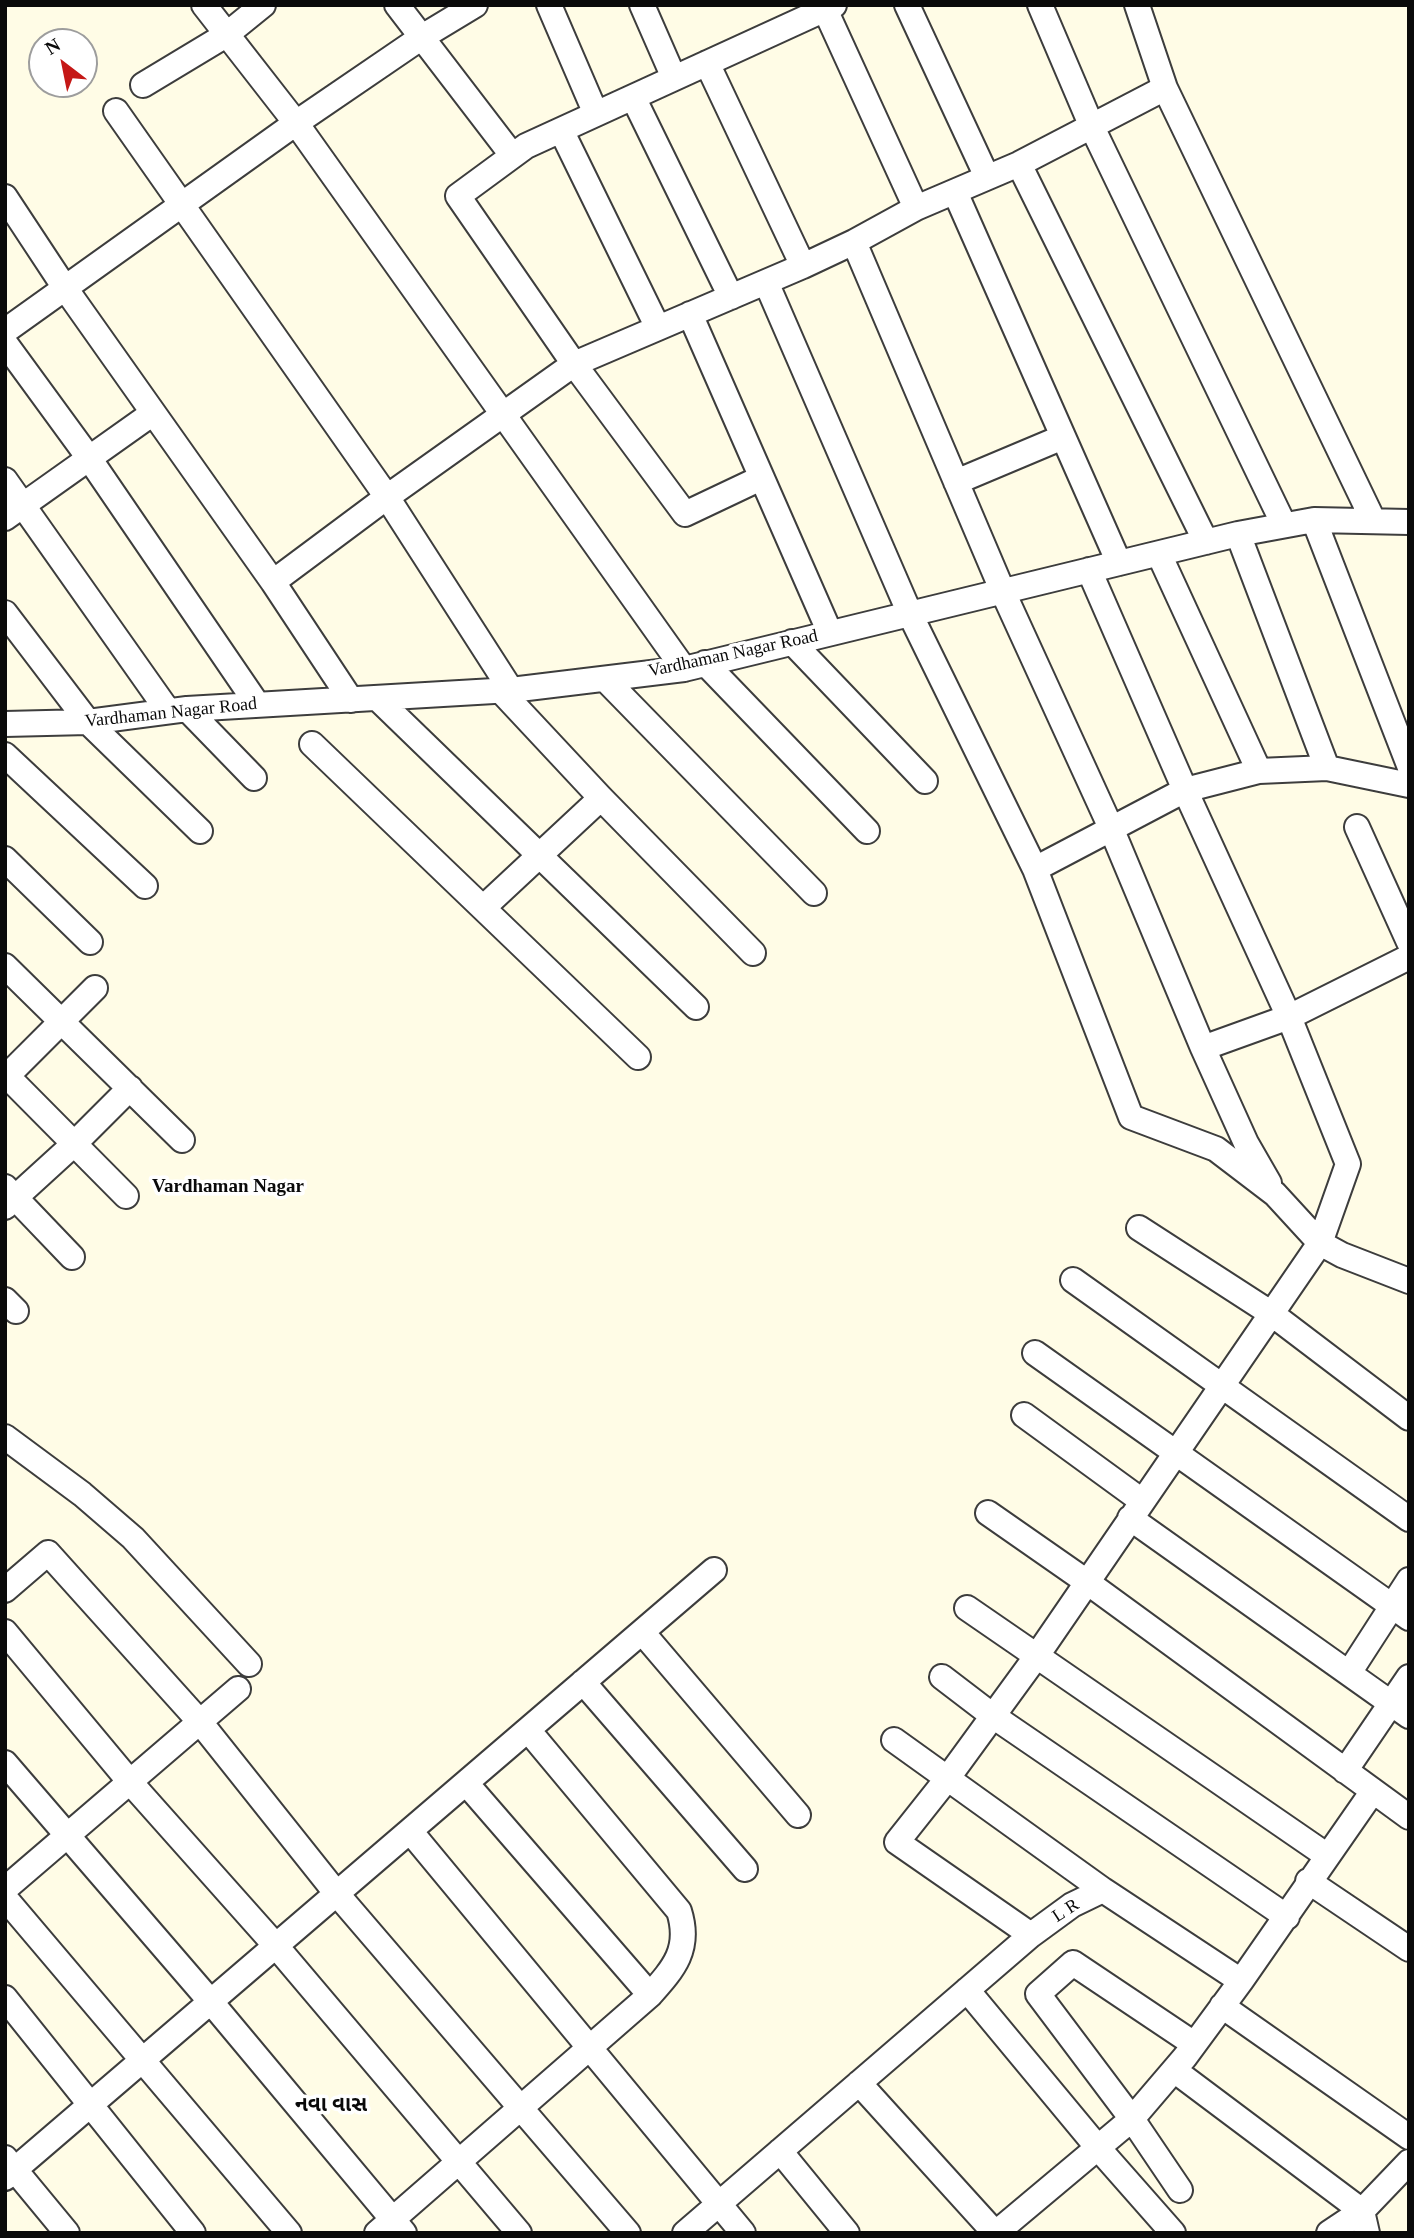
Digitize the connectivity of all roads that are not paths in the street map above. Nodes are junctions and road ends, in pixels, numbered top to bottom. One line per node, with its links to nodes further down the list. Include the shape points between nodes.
1 (204, 5): 11 (street)
2 (263, 5): 11 (street)
3 (397, 5): 12 (street)
4 (550, 5): 19 (street)
5 (642, 5): 14 (street)
6 (907, 5): 25 (street)
7 (1041, 5): 21 (street)
8 (1137, 5): 16 (street)
9 (466, 7): 12 (street)
10 (827, 7): 13 (street); 29 (street)
11 (226, 35): 15 (street); 20 (street)
12 (422, 37): 20 (street); 23 (street)
13 (707, 63): 14 (street); 31 (street)
14 (674, 78): 17 (street)
15 (143, 85)
16 (1166, 88): 21 (street); 50 (street)
17 (634, 97): 19 (street); 34 (street)
18 (116, 111): 28 (street)
19 (596, 114): 22 (street)
20 (296, 124): 28 (street); 41 (street)
21 (1092, 127): 24 (street); 51 (street)
22 (561, 130): 23 (street); 36 (street)
23 (512, 155): 39 (street, via 458,196)
24 (1019, 164): 25 (street); 54 (street)
25 (986, 177): 26 (street)
26 (954, 191): 29 (street); 42 (street)
27 (5, 197): 33 (street)
28 (181, 206): 33 (street); 47 (street)
29 (916, 208): 30 (street)
30 (854, 242): 31 (street); 46 (street)
31 (803, 266): 32 (street)
32 (766, 282): 34 (street); 61 (street)
33 (65, 288): 37 (street); 40 (street)
34 (731, 297): 35 (street)
35 (690, 314): 36 (street); 44 (street)
36 (658, 328): 39 (street)
37 (5, 331)
38 (5, 343): 43 (street)
39 (574, 364): 41 (street); 44 (street, via 685,514)
40 (153, 413): 43 (street); 58 (street)
41 (503, 414): 47 (street); 64 (street)
42 (1063, 437): 46 (street); 56 (street)
43 (89, 458): 48 (street); 69 (street)
44 (761, 478): 62 (street)
45 (5, 480): 48 (street)
46 (956, 482): 59 (street)
47 (387, 497): 58 (street); 66 (street)
48 (14, 512): 70 (street)
49 (1314, 520): 50 (street, Vardhaman Nagar Road); 51 (street, Vardhaman Nagar Road); 75 (street)
50 (1373, 520): 52 (street, Vardhaman Nagar Road)
51 (1284, 526): 53 (street, Vardhaman Nagar Road)
52 (1407, 526)
53 (1238, 534): 54 (street, Vardhaman Nagar Road); 76 (street)
54 (1206, 542): 55 (street, Vardhaman Nagar Road)
55 (1159, 554): 56 (street, Vardhaman Nagar Road); 77 (street)
56 (1119, 563): 57 (street, Vardhaman Nagar Road)
57 (1089, 570): 59 (street, Vardhaman Nagar Road); 81 (street)
58 (273, 582): 68 (street)
59 (1003, 592): 61 (street, Vardhaman Nagar Road); 84 (street)
60 (5, 612): 71 (street)
61 (910, 614): 62 (street, Vardhaman Nagar Road); 89 (street)
62 (830, 633): 63 (street, Vardhaman Nagar Road)
63 (792, 642): 64 (street, Vardhaman Nagar Road); 79 (street)
64 (694, 666): 65 (street, Vardhaman Nagar Road); 86 (street)
65 (604, 679): 66 (street, Vardhaman Nagar Road); 91 (street)
66 (506, 690): 67 (street, Vardhaman Nagar Road); 82 (street)
67 (377, 698): 68 (street, Vardhaman Nagar Road); 87 (street)
68 (351, 700): 69 (street, Vardhaman Nagar Road)
69 (257, 704): 70 (street, Vardhaman Nagar Road)
70 (177, 710): 71 (street, Vardhaman Nagar Road); 78 (street)
71 (88, 722): 72 (street, Vardhaman Nagar Road); 85 (street)
72 (5, 724)
73 (313, 744): 92 (street)
74 (5, 755): 90 (street)
75 (1409, 765)
76 (1327, 768): 77 (street); 80 (street)
77 (1259, 771): 81 (street)
78 (254, 778)
79 (925, 781)
80 (1409, 785)
81 (1185, 790): 84 (street); 100 (street)
82 (601, 798): 87 (street); 95 (street)
83 (1357, 827): 94 (street)
84 (1111, 828): 89 (street); 102 (street)
85 (200, 831)
86 (867, 831)
87 (538, 854): 92 (street); 99 (street)
88 (5, 859): 93 (street)
89 (1035, 869): 108 (street, via 1131,1117 1216,1149)
90 (145, 886)
91 (814, 893)
92 (483, 908): 103 (street)
93 (90, 942)
94 (1409, 942)
95 (753, 953)
96 (1409, 957): 100 (street)
97 (5, 966): 101 (street)
98 (95, 988): 101 (street)
99 (696, 1007)
100 (1289, 1017): 102 (street); 112 (street, via 1348,1164)
101 (64, 1021): 104 (street); 105 (street)
102 (1203, 1048): 108 (street)
103 (638, 1057)
104 (6, 1076): 107 (street)
105 (130, 1087): 106 (street); 107 (street)
106 (182, 1140)
107 (74, 1144): 109 (street); 110 (street)
108 (1275, 1194): 112 (street)
109 (126, 1196)
110 (9, 1198): 113 (street)
111 (1139, 1228): 116 (street)
112 (1320, 1243): 115 (street); 116 (street)
113 (72, 1257)
114 (1073, 1280): 118 (street)
115 (1409, 1281)
116 (1272, 1314): 118 (street); 120 (street)
117 (1035, 1353): 122 (street)
118 (1222, 1386): 122 (street); 125 (street)
119 (1024, 1415): 123 (street)
120 (1409, 1418)
121 (5, 1437): 135 (street, via 133,1538)
122 (1176, 1451): 123 (street); 131 (street)
123 (1136, 1509): 128 (street); 136 (street)
124 (988, 1513): 128 (street)
125 (1409, 1519)
126 (714, 1570): 133 (street)
127 (1409, 1580): 131 (street)
128 (1087, 1582): 134 (street); 147 (street)
129 (5, 1590): 143 (street, via 48,1553)
130 (967, 1608): 134 (street)
131 (1400, 1611): 136 (street)
132 (5, 1632): 149 (street)
133 (642, 1632): 139 (street); 152 (street)
134 (1036, 1657): 142 (street); 156 (street)
135 (249, 1664)
136 (1349, 1673): 141 (street)
137 (942, 1677): 142 (street)
138 (1409, 1677): 141 (street)
139 (583, 1682): 144 (street); 157 (street)
140 (238, 1689): 143 (street)
141 (1400, 1710): 147 (street)
142 (993, 1717): 148 (street); 163 (street)
143 (200, 1722): 149 (street); 161 (street)
144 (527, 1730): 150 (street); 169 (street, via 679,1910 684,1935 681,1952 672,1971)
145 (894, 1740): 148 (street)
146 (5, 1763): 155 (street)
147 (1345, 1771): 151 (street)
148 (947, 1779): 160 (street); 164 (street, via 897,1842)
149 (130, 1782): 155 (street); 165 (street)
150 (466, 1783): 154 (street); 169 (street)
151 (1373, 1791): 153 (street); 156 (street)
152 (799, 1815)
153 (1409, 1817)
154 (410, 1831): 161 (street); 174 (street)
155 (67, 1836): 159 (street); 171 (street)
156 (1326, 1855): 158 (street)
157 (745, 1869)
158 (1308, 1881): 163 (street); 166 (street)
159 (5, 1889)
160 (1103, 1890): 164 (street, L R, via 1072,1905); 167 (street)
161 (337, 1894): 165 (street); 179 (street)
162 (5, 1898): 175 (street)
163 (1287, 1917): 167 (street)
164 (1031, 1935): 168 (street, L R)
165 (276, 1946): 171 (street); 185 (street)
166 (1409, 1950)
167 (1241, 1981): 172 (street)
168 (967, 1990): 177 (street, L R); 182 (street)
169 (650, 1995): 174 (street)
170 (5, 1998): 178 (street)
171 (211, 2002): 175 (street); 190 (street)
172 (1222, 2006): 173 (street); 181 (street)
173 (1194, 2044): 176 (street); 180 (street, via 1073,1963 1038,1994)
174 (589, 2048): 179 (street); 188 (street)
175 (144, 2059): 178 (street); 193 (street)
176 (1174, 2070): 180 (street); 189 (street)
177 (859, 2083): 183 (street, L R); 199 (street)
178 (92, 2104): 186 (street); 192 (street)
179 (520, 2108): 185 (street); 195 (street)
180 (1132, 2119): 182 (street); 187 (street)
181 (1409, 2137)
182 (1099, 2149): 199 (street); 200 (street)
183 (779, 2151): 188 (street, L R); 198 (street)
184 (1409, 2162): 189 (street)
185 (458, 2163): 190 (street); 194 (street)
186 (9, 2169): 191 (street)
187 (1180, 2190)
188 (718, 2204): 196 (street, L R); 197 (street)
189 (1365, 2222): 201 (street)
190 (391, 2228)
191 (67, 2233)
192 (193, 2233)
193 (289, 2233)
194 (519, 2233)
195 (628, 2233)
196 (685, 2233)
197 (743, 2233)
198 (847, 2233)
199 (996, 2233)
200 (1173, 2233)
201 (1329, 2233)

